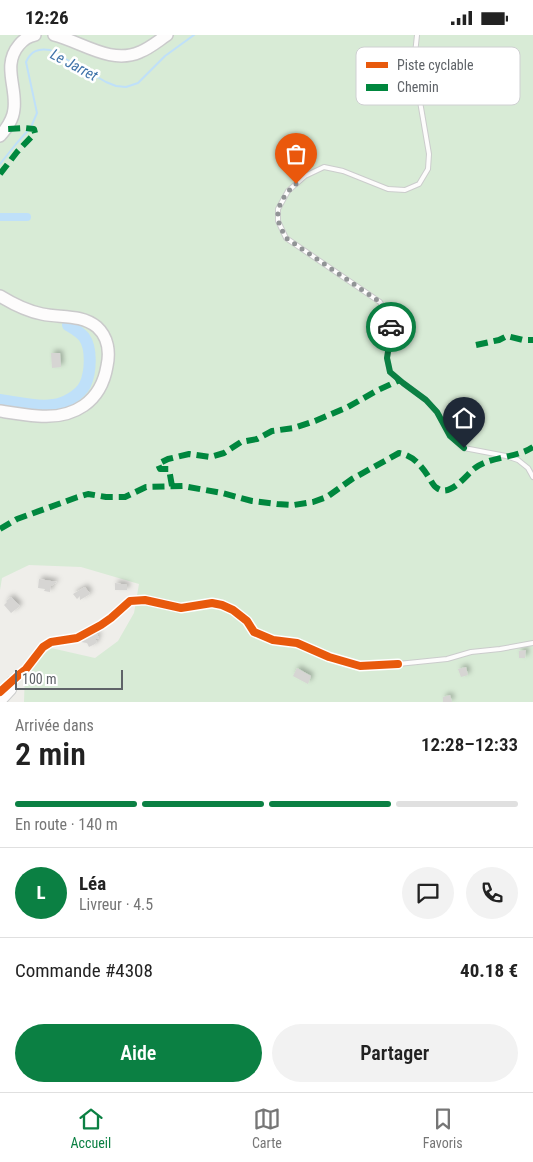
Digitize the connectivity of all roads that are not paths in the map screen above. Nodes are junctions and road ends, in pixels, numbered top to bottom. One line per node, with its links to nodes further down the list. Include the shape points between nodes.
1 (35, 35): 5 (main road, via 22,41 14,50 10,72 14,108 12,120)
2 (54, 35): 3 (main road, via 113,56 126,56 151,47)
3 (167, 35)
4 (421, 105): 8 (lane, via 429,154 428,169 419,184 405,190 388,189 324,167 288,191 278,209 278,221 286,238 380,302 391,321 387,358 390,372 426,400 450,436 464,448 518,460)
5 (0, 136)
6 (0, 296): 7 (main road, via 29,311 84,319 95,325 103,333 109,358 101,387 83,407 56,416 39,417)
7 (0, 411)
8 (533, 477)
9 (533, 643): 10 (lane, via 447,659)
10 (398, 664): 11 (street, via 360,666 297,643 273,640 254,632 247,621 222,605 212,603 181,608 145,600 130,601 101,625 77,638 51,642)
11 (11, 681): 12 (street); 13 (street, via 12,690)
12 (0, 692)
13 (1, 702)

